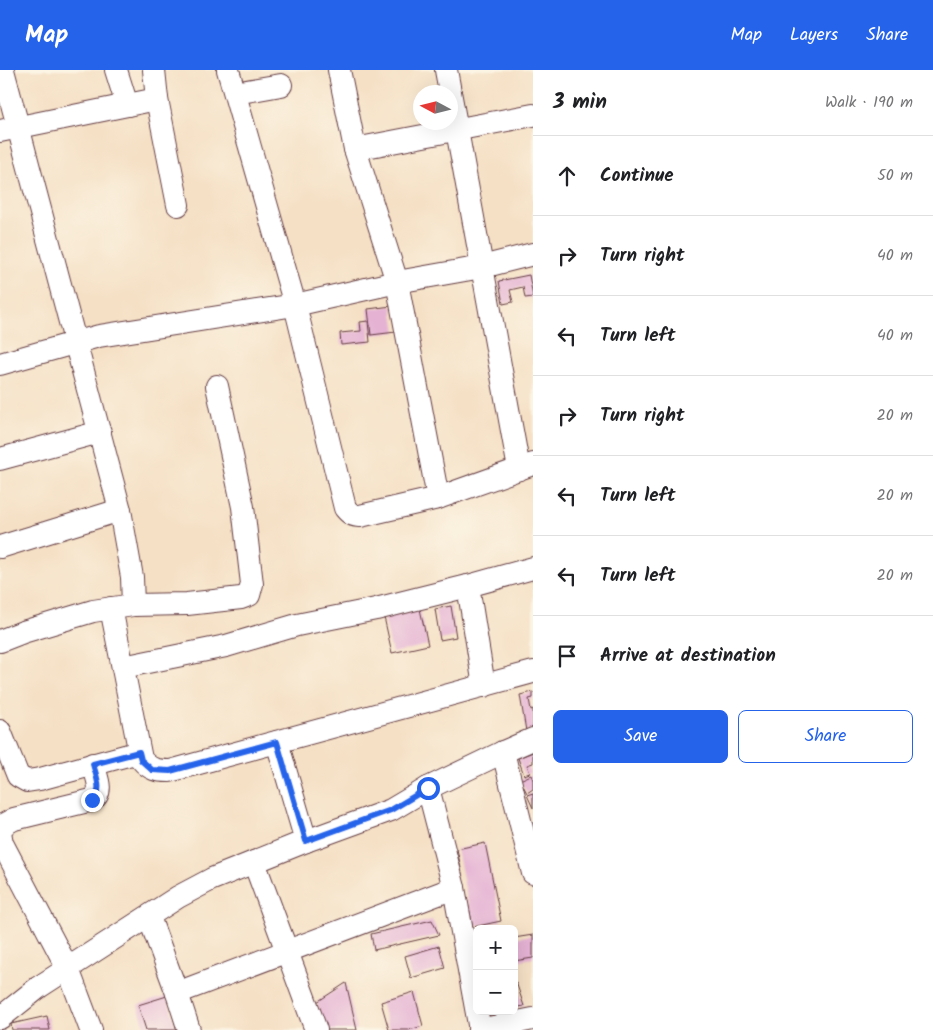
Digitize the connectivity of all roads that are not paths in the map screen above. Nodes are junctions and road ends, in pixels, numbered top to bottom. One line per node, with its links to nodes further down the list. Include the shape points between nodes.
1 (4, 70): 13 (street)
2 (116, 70): 11 (street)
3 (154, 70): 10 (street)
4 (228, 70): 9 (street)
5 (339, 70): 15 (street)
6 (446, 70): 8 (street)
7 (281, 85): 9 (street)
8 (449, 85)
9 (235, 94): 20 (street)
10 (157, 99): 11 (street); 16 (street)
11 (127, 105): 13 (street)
12 (533, 115): 14 (street)
13 (9, 130): 21 (street)
14 (458, 130): 15 (street); 18 (street)
15 (355, 149): 19 (street)
16 (178, 205)
17 (533, 254): 18 (street)
18 (482, 267): 19 (street); 26 (street)
19 (397, 282): 20 (street); 27 (street)
20 (295, 305): 21 (street); 27 (street, via 345,508 354,516 360,516)
21 (75, 342): 22 (street); 24 (street)
22 (0, 364)
23 (217, 386): 32 (street, via 243,507 251,590 241,598 187,604)
24 (100, 432): 25 (street); 28 (street)
25 (0, 459)
26 (526, 467): 27 (street)
27 (438, 498)
28 (120, 510): 29 (street); 32 (street)
29 (0, 547)
30 (533, 568): 31 (street)
31 (468, 586): 35 (street, via 297,625 226,646); 37 (street)
32 (134, 604): 33 (street)
33 (111, 608): 34 (street); 35 (street)
34 (0, 641)
35 (123, 667): 41 (street)
36 (533, 672): 37 (street)
37 (484, 686): 40 (street)
38 (0, 731): 43 (street, via 18,776 27,781)
39 (533, 739): 42 (street)
40 (277, 742): 41 (street, via 170,771 152,770 141,760); 46 (street)
41 (139, 752): 43 (street)
42 (503, 752): 44 (street); 48 (street)
43 (93, 764): 45 (street, via 100,791 92,800 14,819 3,825)
44 (428, 788): 46 (street, via 391,810); 49 (street)
45 (0, 832): 52 (street, via 2,843)
46 (306, 841): 47 (street)
47 (254, 862): 50 (street, via 212,879); 51 (street)
48 (533, 873)
49 (454, 888): 51 (street); 59 (street)
50 (148, 917): 52 (street); 53 (street)
51 (286, 951): 53 (street); 58 (street)
52 (68, 969): 54 (street); 56 (street)
53 (177, 993): 57 (street)
54 (0, 1018)
55 (533, 1019): 59 (street)
56 (91, 1030)
57 (189, 1030)
58 (316, 1030)
59 (480, 1030)

